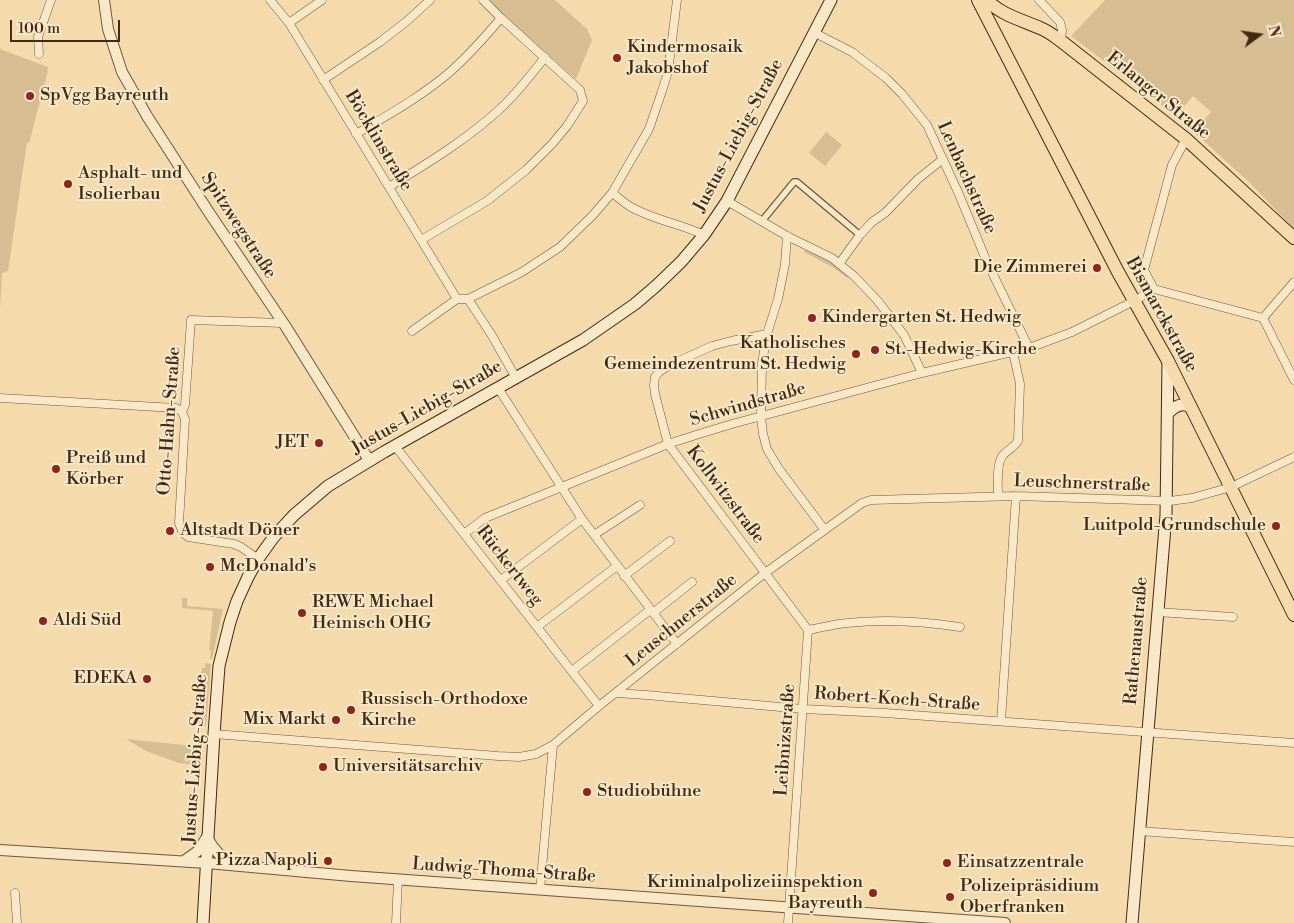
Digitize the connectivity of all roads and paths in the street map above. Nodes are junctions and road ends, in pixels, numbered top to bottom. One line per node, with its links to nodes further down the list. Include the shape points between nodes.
1 (50, 0): 18 (street, via 38,36)
2 (104, 0): 40 (street, Spitzwegstraße, via 108,29 122,72 157,132)
3 (270, 0): 14 (street, Böcklinstraße)
4 (322, 0): 14 (street)
5 (430, 0): 20 (street, via 380,42)
6 (483, 0): 13 (street)
7 (677, 0): 25 (street, via 668,72 661,94 649,128)
8 (830, 0): 15 (main road, Justus-Liebig-Straße)
9 (978, 0): 16 (main road, Bismarckstraße)
10 (987, 0): 12 (main road, Erlanger Straße)
11 (1039, 0): 17 (street, via 1060,22)
12 (1011, 16): 16 (main road, via 998,25); 17 (main road, Erlanger Straße)
13 (501, 18): 19 (street); 21 (street, via 449,72 418,96)
14 (289, 23): 20 (street, Böcklinstraße)
15 (815, 33): 23 (street, Lenbachstraße, via 852,52 886,78 927,125); 26 (main road, Justus-Liebig-Straße)
16 (995, 33): 38 (main road, Bismarckstraße)
17 (1061, 41): 22 (main road, Erlanger Straße)
18 (39, 54)
19 (545, 57): 24 (street, via 516,93 475,130); 32 (street, via 580,90 583,101 567,126 526,170 487,201)
20 (323, 80): 21 (street, Böcklinstraße)
21 (356, 134): 24 (street, Böcklinstraße)
22 (1186, 139): 31 (main road, Erlanger Straße); 35 (street, via 1172,166 1144,270)
23 (943, 159): 29 (street); 43 (street, Lenbachstraße, via 987,262)
24 (389, 187): 32 (street, Böcklinstraße)
25 (612, 193): 28 (street, via 630,207); 37 (street, via 560,248 522,272)
26 (727, 201): 27 (street); 28 (main road, Justus-Liebig-Straße)
27 (762, 221): 29 (street, via 797,182); 30 (street)
28 (704, 235): 47 (main road, Justus-Liebig-Straße, via 681,262 629,309)
29 (860, 235): 33 (street)
30 (787, 236): 33 (street); 42 (street, via 778,299)
31 (1294, 238)
32 (421, 240): 36 (street, Böcklinstraße)
33 (838, 264): 46 (street, via 854,276 893,320)
34 (1294, 282): 39 (street)
35 (1154, 289): 38 (street, Schwindstraße); 39 (street)
36 (457, 299): 37 (street); 41 (street)
37 (468, 299): 47 (street)
38 (1134, 301): 43 (street, Schwindstraße, via 1072,332); 45 (main road, Bismarckstraße)
39 (1263, 318): 48 (street)
40 (283, 323): 52 (street, Otto-Hahn-Straße, via 192,320); 58 (street, Spitzwegstraße)
41 (412, 331)
42 (767, 334): 54 (street, via 762,363); 55 (street, Kollwitzstraße, via 712,346 659,372 654,385)
43 (1029, 348): 44 (street, Schwindstraße)
44 (1013, 352): 46 (street, Schwindstraße); 61 (street, via 1020,384 1018,441 999,462)
45 (1168, 366): 51 (main road, Bismarckstraße); 53 (main road, Rathenaustraße)
46 (922, 373): 54 (street, Schwindstraße)
47 (516, 378): 49 (main road, Justus-Liebig-Straße)
48 (1294, 380)
49 (498, 388): 56 (main road, Justus-Liebig-Straße); 59 (street)
50 (0, 398): 52 (street, via 167,407)
51 (1191, 407): 53 (main road, via 1178,405); 60 (main road, Bismarckstraße)
52 (182, 412): 70 (street, Otto-Hahn-Straße, via 185,419 180,528 188,537 234,544)
53 (1168, 412): 63 (main road, Rathenaustraße)
54 (761, 417): 55 (street, Schwindstraße); 66 (street, via 767,449)
55 (668, 444): 59 (street, Schwindstraße); 72 (street, Kollwitzstraße)
56 (395, 446): 58 (main road, Justus-Liebig-Straße); 67 (street, Rückertweg)
57 (1294, 457): 60 (street, Leuschnerstraße)
58 (369, 460): 70 (main road, Justus-Liebig-Straße, via 328,486 294,515)
59 (561, 487): 65 (street); 67 (street, Schwindstraße, via 486,518)
60 (1231, 487): 63 (street, Leuschnerstraße); 78 (main road, Bismarckstraße)
61 (998, 496): 62 (street, Leuschnerstraße); 66 (street, Leuschnerstraße, via 871,500)
62 (1016, 496): 63 (street, Leuschnerstraße); 90 (street)
63 (1167, 501): 77 (main road, Rathenaustraße)
64 (640, 505): 68 (street)
65 (582, 519): 68 (street); 74 (street)
66 (824, 529): 72 (street, Leuschnerstraße)
67 (464, 534): 74 (street, Rückertweg)
68 (594, 535): 71 (street)
69 (670, 541): 73 (street)
70 (258, 560): 92 (main road, Justus-Liebig-Straße, via 237,601 223,646)
71 (617, 566): 73 (street); 80 (street)
72 (764, 573): 82 (street); 83 (street, Leuschnerstraße)
73 (624, 576): 76 (street)
74 (501, 580): 80 (street, Rückertweg)
75 (692, 582): 76 (street)
76 (652, 611): 83 (street); 84 (street)
77 (1157, 612): 79 (street); 91 (main road, Rathenaustraße)
78 (1294, 615)
79 (1233, 617)
80 (537, 627): 84 (street, Rückertweg)
81 (960, 627): 82 (street, via 872,620)
82 (808, 630): 89 (street, Leibnizstraße)
83 (677, 644): 85 (street, Leuschnerstraße)
84 (572, 671): 88 (street, Rückertweg)
85 (632, 680): 86 (street, Leuschnerstraße); 87 (street)
86 (616, 693): 87 (street, Robert-Koch-Straße); 88 (street, Leuschnerstraße)
87 (646, 695): 89 (street, Robert-Koch-Straße)
88 (599, 706): 94 (street, Leuschnerstraße)
89 (803, 709): 90 (street, Robert-Koch-Straße); 105 (street, Leibnizstraße)
90 (1001, 721): 91 (street, Robert-Koch-Straße)
91 (1147, 732): 93 (street, Robert-Koch-Straße); 95 (main road, Rathenaustraße)
92 (214, 734): 94 (street, Leuschnerstraße, via 519,757); 96 (main road, Justus-Liebig-Straße)
93 (1294, 743)
94 (553, 746): 103 (street)
95 (1139, 831): 97 (street); 111 (main road, Rathenaustraße)
96 (207, 838): 99 (street, via 198,851); 100 (main road, Justus-Liebig-Straße); 101 (street, via 219,855)
97 (1294, 842)
98 (0, 850): 99 (street, Ludwig-Thoma-Straße)
99 (184, 861): 100 (street, Ludwig-Thoma-Straße)
100 (207, 863): 101 (street, Ludwig-Thoma-Straße); 107 (main road, Justus-Liebig-Straße)
101 (238, 866): 102 (street, Ludwig-Thoma-Straße)
102 (398, 880): 103 (street, Ludwig-Thoma-Straße); 108 (street)
103 (540, 890): 105 (street, Ludwig-Thoma-Straße)
104 (15, 893): 106 (street)
105 (790, 908): 109 (street, Leibnizstraße); 110 (street, Ludwig-Thoma-Straße)
106 (17, 923)
107 (203, 923)
108 (396, 923)
109 (788, 923)
110 (1005, 923)
111 (1132, 923)

